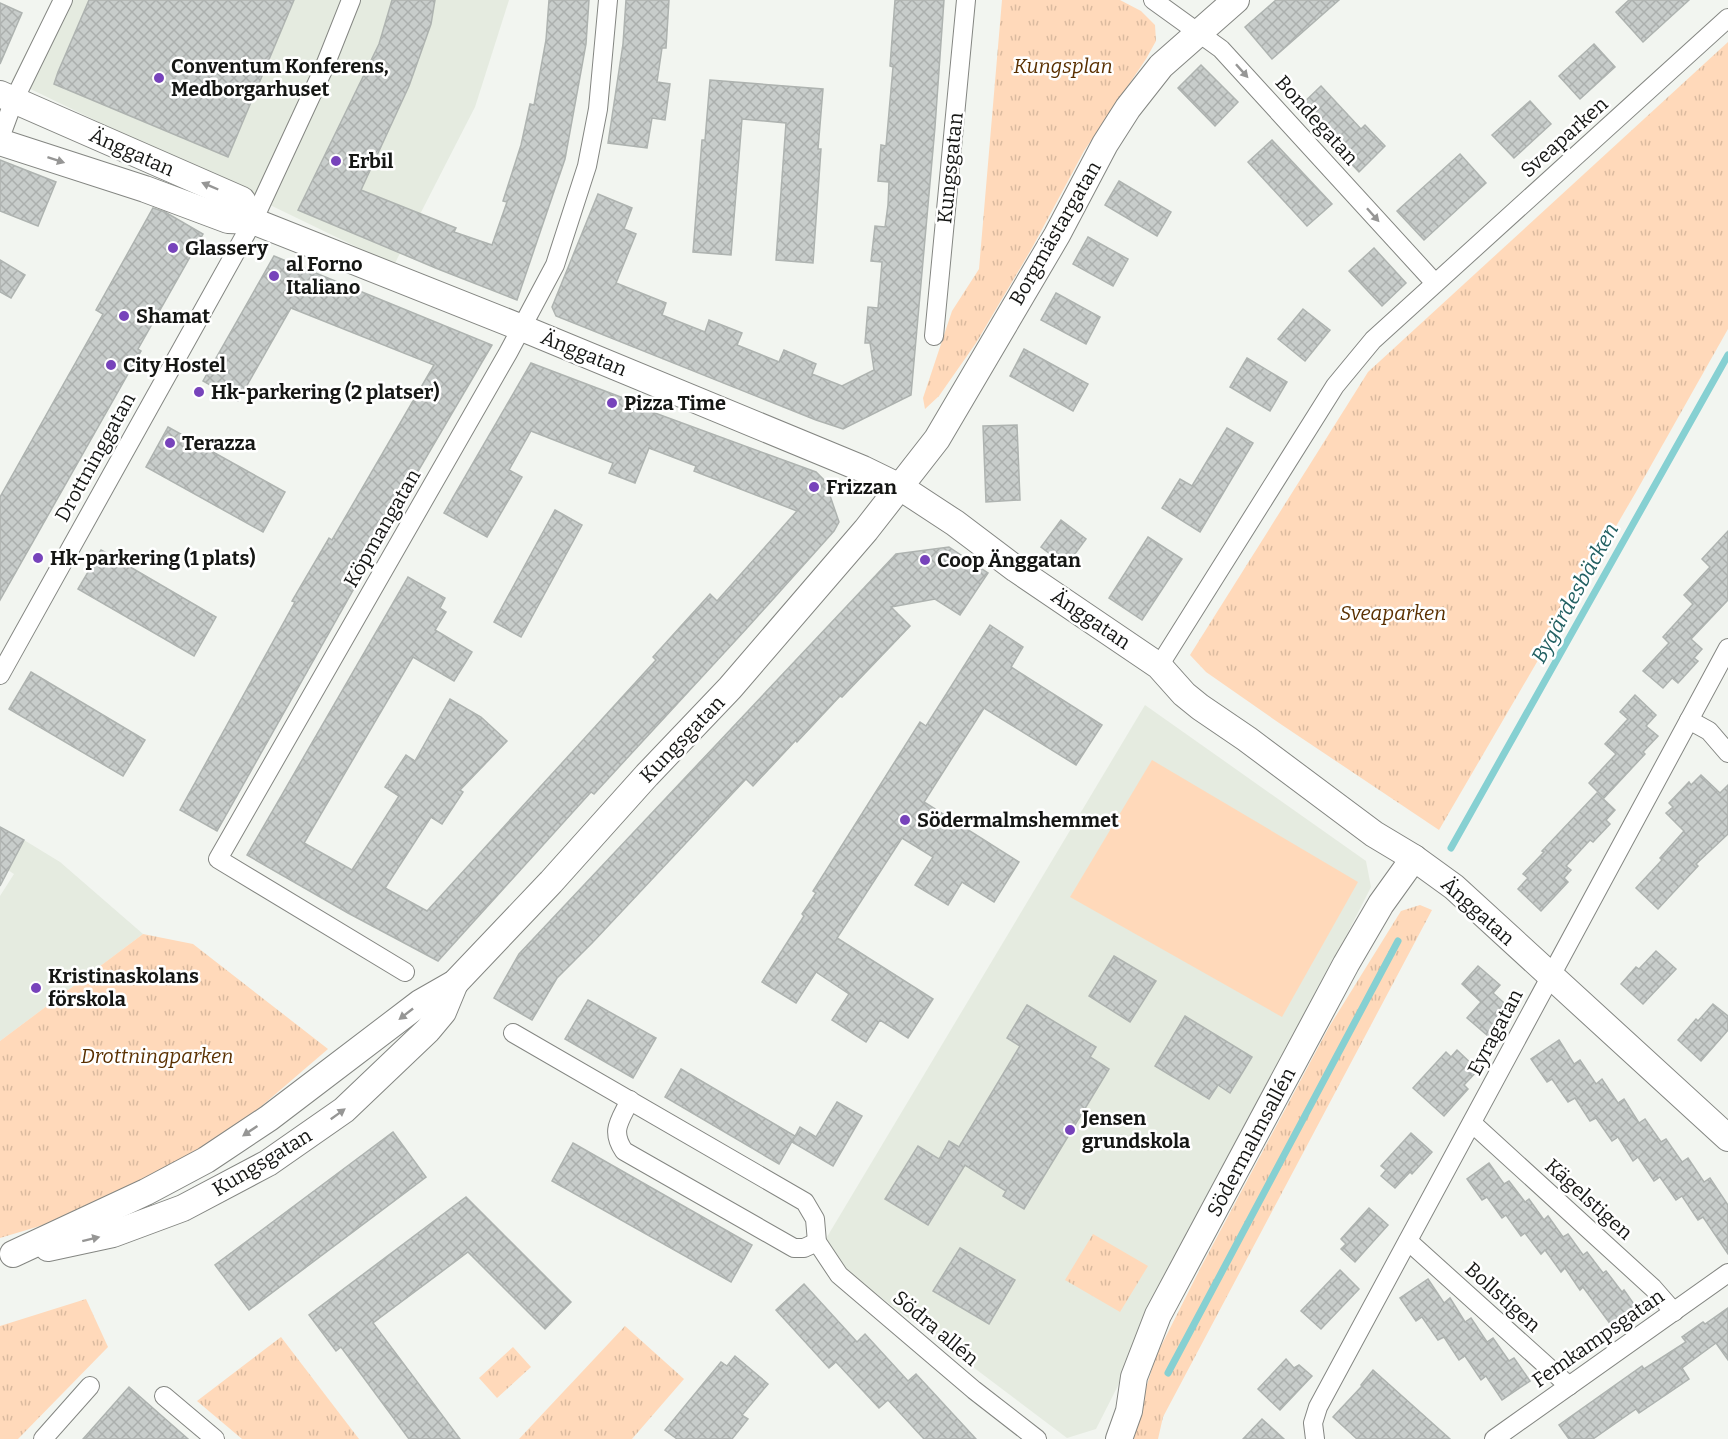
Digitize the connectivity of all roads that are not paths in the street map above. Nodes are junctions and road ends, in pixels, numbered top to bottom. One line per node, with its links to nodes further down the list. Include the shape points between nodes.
1 (63, 0): 9 (street)
2 (351, 0): 12 (street, Drottninggatan)
3 (609, 0): 14 (street, Köpmangatan, via 598,110 587,166 555,265)
4 (966, 0): 15 (street, Kungsgatan)
5 (1153, 0): 8 (street, Bondegatan)
6 (1236, 0): 8 (street, Borgmästargatan)
7 (1728, 18): 13 (street, Sveaparken)
8 (1199, 32): 13 (street, Bondegatan, one-way to 13, via 1221,49); 16 (street, Borgmästargatan, via 1161,66 1128,108 937,439)
9 (7, 97): 10 (street); 12 (street, Änggatan, one-way to 9, via 242,200)
10 (0, 138)
11 (0, 142): 12 (street, Änggatan, one-way to 12, via 228,220)
12 (253, 221): 14 (street, Änggatan); 19 (street, Drottninggatan)
13 (1436, 283): 18 (street, Sveaparken, via 1373,340 1335,386)
14 (522, 328): 16 (street, Änggatan); 23 (street, Köpmangatan, via 218,859)
15 (934, 336)
16 (900, 487): 18 (street, Änggatan); 25 (street, Kungsgatan, via 730,688)
17 (1728, 648): 20 (street, Eyragatan)
18 (1159, 666): 22 (street, Änggatan, via 1200,707 1374,834)
19 (0, 675)
20 (1689, 720): 21 (street, via 1708,731); 24 (street, Eyragatan)
21 (1728, 753)
22 (1414, 858): 24 (street, Änggatan, via 1454,887); 41 (street, Södermalmsallén, via 1346,964 1158,1315 1134,1377 1129,1411)
23 (405, 972)
24 (1551, 977): 28 (street, Eyragatan); 29 (street, Änggatan)
25 (455, 983): 32 (street, Kungsgatan, one-way to 32, via 420,1003 269,1118 206,1160); 32 (street, Kungsgatan, one-way to 25, via 114,1234 183,1208 268,1163 345,1110 413,1045 443,1012)
26 (513, 1033): 27 (street, Södra allén)
27 (630, 1101): 31 (street, Södra allén, via 805,1202 815,1219); 31 (street, via 617,1127 617,1140 624,1151 794,1248)
28 (1472, 1123): 30 (street, Eyragatan); 34 (street, Kägelstigen, via 1653,1288)
29 (1728, 1138)
30 (1408, 1241): 36 (street, Bollstigen); 42 (street, Eyragatan, via 1318,1407 1313,1423)
31 (817, 1242): 40 (street, Södra allén, via 839,1275)
32 (7, 1256)
33 (1728, 1273): 34 (street, Femkampsgatan)
34 (1674, 1312): 36 (street, Femkampsgatan)
35 (90, 1386): 38 (street)
36 (1569, 1386): 43 (street, Femkampsgatan)
37 (164, 1396): 39 (street)
38 (43, 1439)
39 (215, 1439)
40 (1037, 1439)
41 (1119, 1439)
42 (1316, 1439)
43 (1494, 1439)

